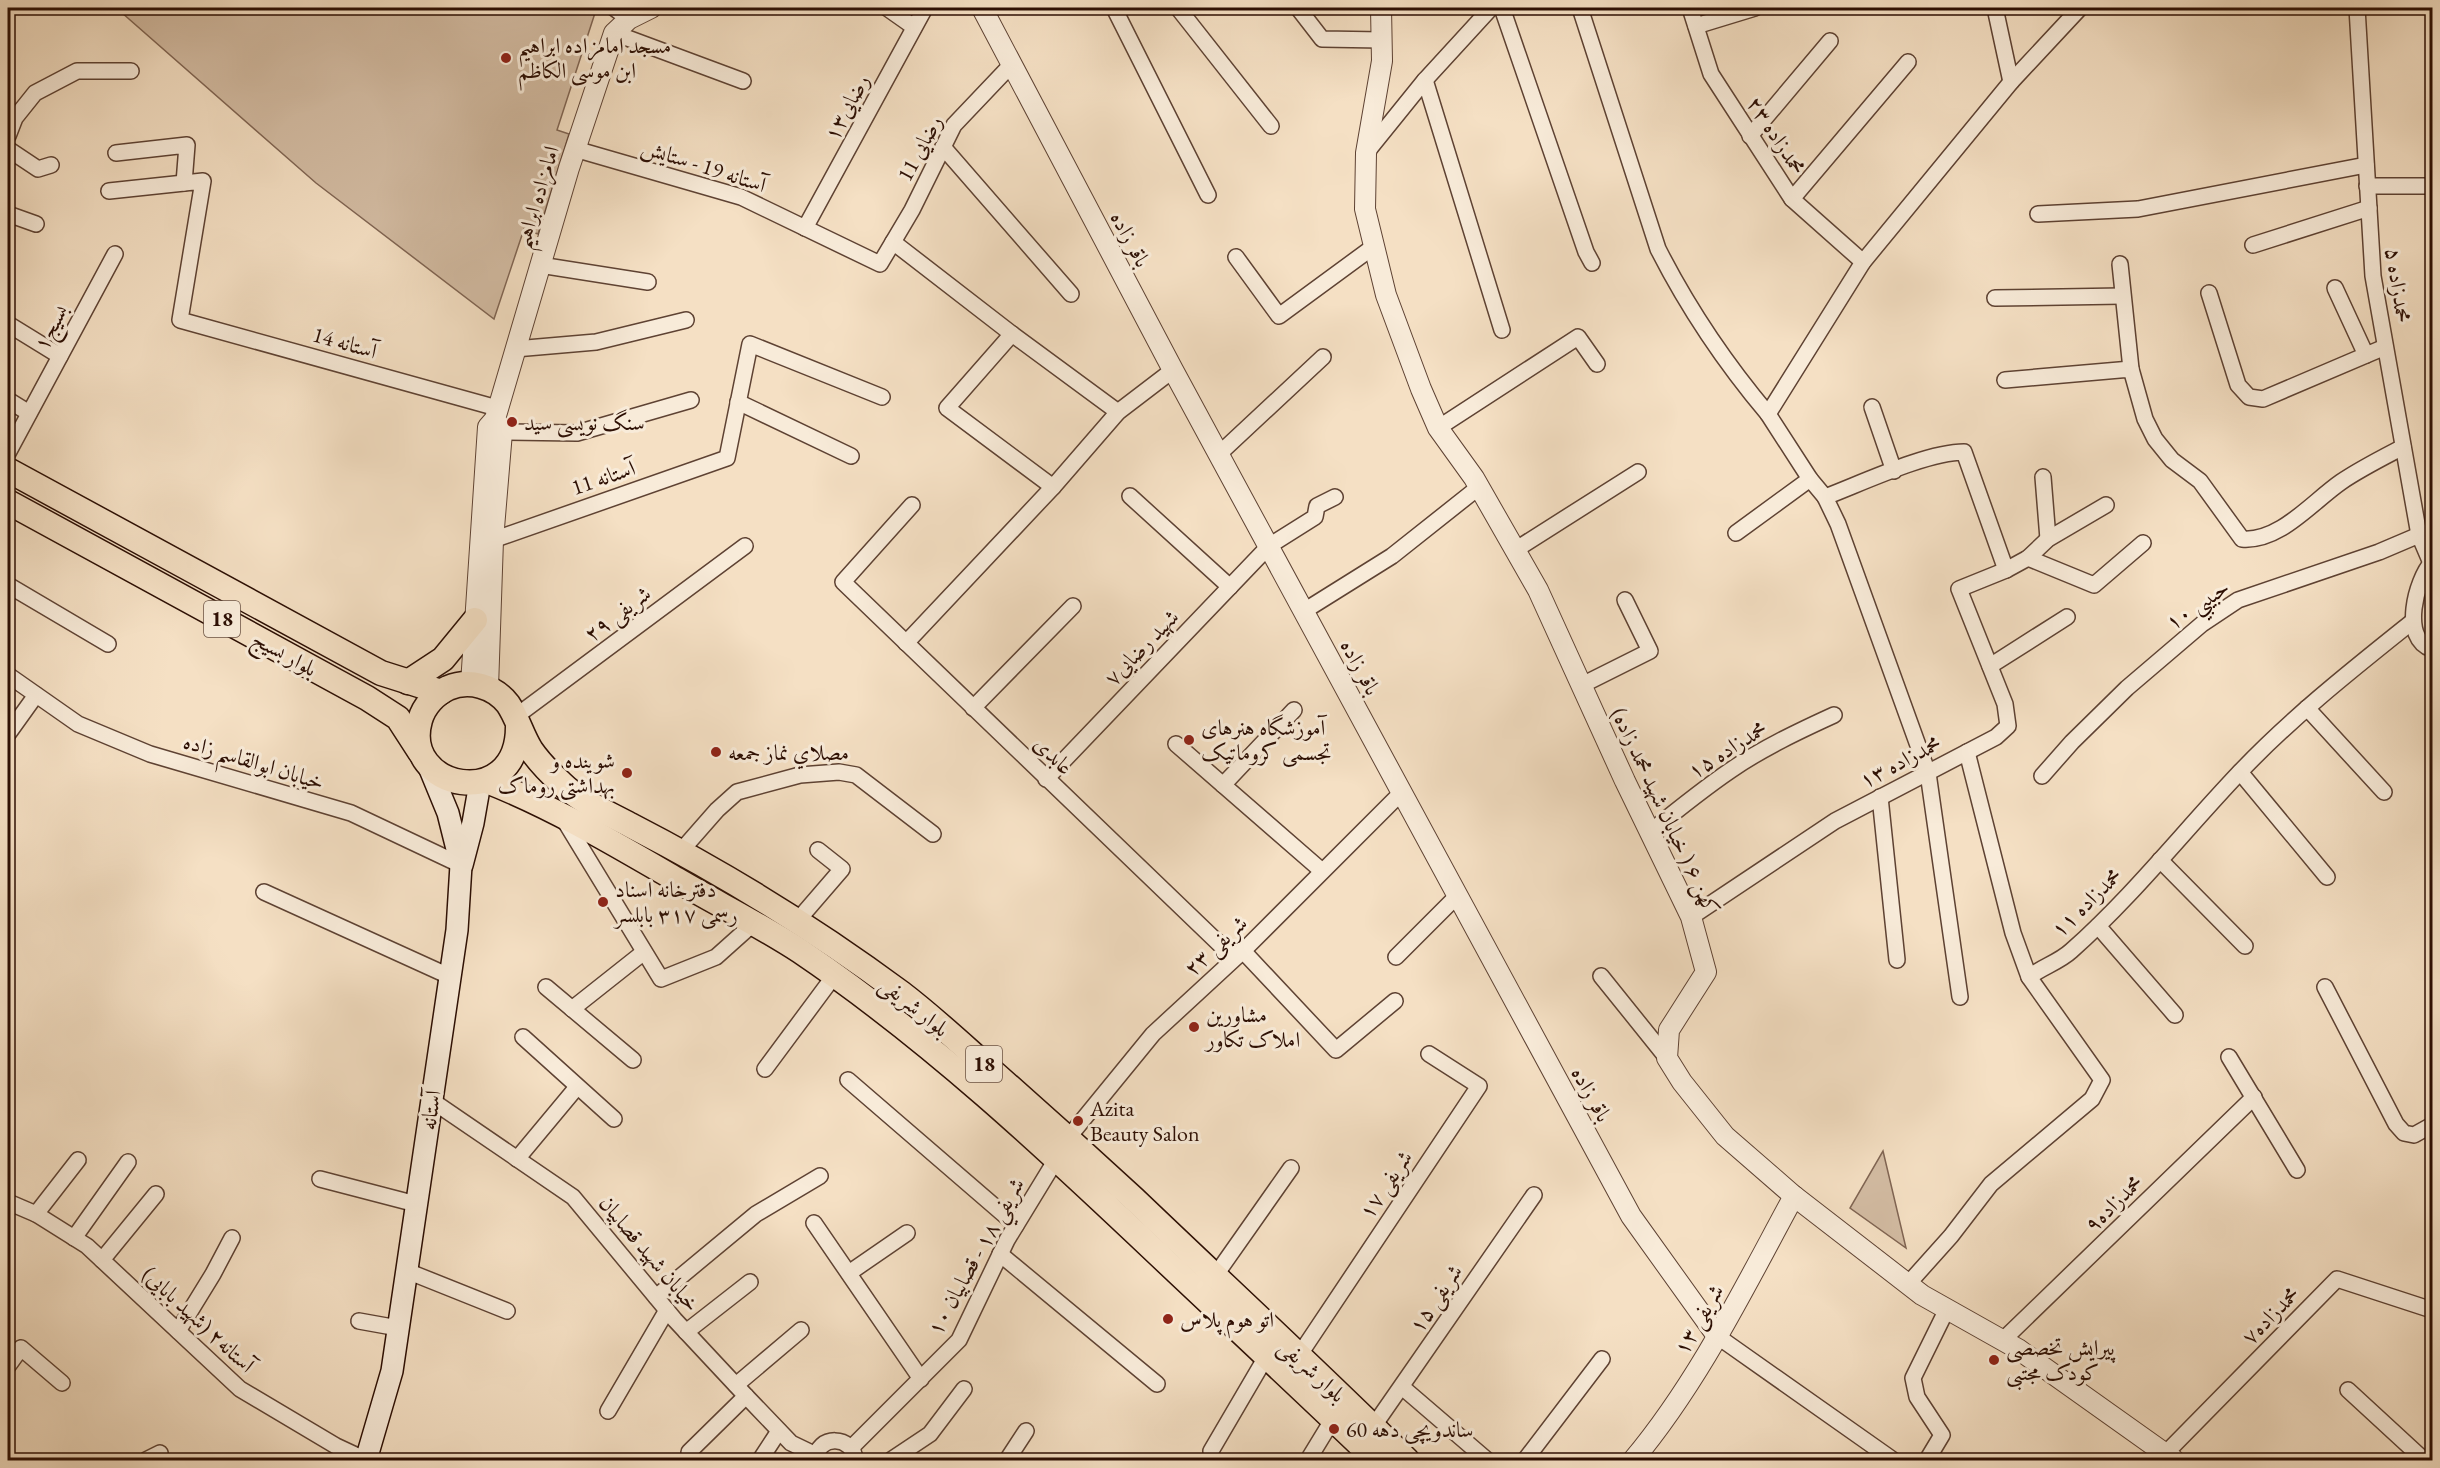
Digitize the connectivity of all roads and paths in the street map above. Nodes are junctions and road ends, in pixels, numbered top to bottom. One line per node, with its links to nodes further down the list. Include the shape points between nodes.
1 (651, 8): 17 (street, امامزاده ابراهیم)
2 (887, 8): 19 (street)
3 (925, 8): 19 (street, رضایی۱۳)
4 (982, 8): 24 (street, باقر زاده)
5 (1114, 8): 43 (street)
6 (1178, 8): 29 (street)
7 (1298, 8): 21 (street, via 1322,39)
8 (1382, 8): 21 (street, کهن ۶ ( خیابان شهید محمد زاده))
9 (1491, 8): 26 (street)
10 (1502, 8): 56 (street)
11 (1580, 8): 86 (street, via 1658,249 1704,328)
12 (1690, 8): 18 (street, محمدزاده ۲۳)
13 (1755, 8): 18 (street)
14 (1995, 8): 28 (street)
15 (2080, 8): 28 (street)
16 (2357, 8): 38 (street, محمدزاده ۵)
17 (621, 13): 20 (street, امامزاده ابراهیم)
18 (1696, 26): 31 (street, محمدزاده ۲۳, via 1711,74)
19 (914, 27): 49 (street, رضایی۱۳)
20 (614, 33): 27 (street); 33 (street, امامزاده ابراهیم)
21 (1382, 40): 36 (street, کهن ۶ ( خیابان شهید محمد زاده))
22 (1830, 41): 31 (street)
23 (1908, 62): 44 (street)
24 (1012, 64): 32 (street, رضایی 11, via 954,125); 77 (street, باقر زاده)
25 (131, 71): 30 (street, via 77,72 35,93 15,118)
26 (1425, 80): 36 (street); 68 (street)
27 (743, 81)
28 (2011, 81): 55 (street)
29 (1271, 126)
30 (8, 136)
31 (1750, 136): 44 (street, محمدزاده ۲۳)
32 (944, 147): 50 (street, رضایی 11); 63 (street)
33 (575, 149): 49 (street, آستانه 19 - ستایش, via 741,197); 59 (street, امامزاده ابراهیم)
34 (8, 150): 37 (street, via 38,169)
35 (116, 153): 39 (street, via 187,145)
36 (1366, 153): 52 (street, کهن ۶ ( خیابان شهید محمد زاده), via 1365,209)
37 (51, 165)
38 (2366, 165): 40 (street, محمدزاده ۵); 47 (street, via 2138,208)
39 (184, 183): 42 (street); 87 (street, آستانه 14, via 203,181 180,320)
40 (2367, 186): 41 (street); 45 (street, محمدزاده ۵)
41 (2433, 186)
42 (109, 191)
43 (1208, 195)
44 (1792, 199): 55 (street, محمدزاده ۲۳)
45 (2368, 208): 51 (street); 70 (street, محمدزاده ۵, via 2373,276)
46 (8, 214): 48 (street)
47 (2038, 214)
48 (36, 224)
49 (805, 228): 57 (street, آستانه 19 - ستایش)
50 (894, 242): 57 (street, رضایی 11); 69 (street)
51 (2253, 245)
52 (1373, 247): 54 (street, via 1279,316); 88 (street, کهن ۶ ( خیابان شهید محمد زاده), via 1386,295)
53 (115, 254): 73 (street, بسیج۱)
54 (1236, 257)
55 (1863, 262): 86 (street)
56 (1592, 263)
57 (880, 264)
58 (2120, 264): 64 (street)
59 (540, 265): 60 (street); 71 (street, امامزاده ابراهیم)
60 (648, 282)
61 (2335, 288): 72 (street)
62 (2209, 293): 72 (street, via 2238,385 2249,397 2263,399)
63 (1071, 294)
64 (2122, 296): 65 (street); 76 (street)
65 (1995, 298)
66 (686, 320): 71 (street, via 596,342)
67 (8, 324): 73 (street)
68 (1502, 330)
69 (1012, 334): 84 (street); 98 (street, via 947,408)
70 (2385, 347): 72 (street); 89 (street, محمدزاده ۵)
71 (515, 349): 87 (street, امامزاده ابراهیم)
72 (2366, 355)
73 (60, 356): 85 (street, بسیج۱)
74 (1323, 357): 91 (street)
75 (1597, 364): 88 (street, via 1578,336)
76 (2131, 369): 78 (street); 89 (street, via 2155,439 2172,460 2200,481 2242,539 2254,540 2280,528 2342,481)
77 (1173, 370): 84 (street); 91 (street, باقر زاده)
78 (2005, 380)
79 (882, 398): 82 (street, via 750,344)
80 (8, 400): 85 (street)
81 (691, 400): 87 (street, آستانه 14, via 577,433)
82 (738, 402): 92 (street); 109 (street, آستانه 11, via 727,458)
83 (1872, 407): 94 (street)
84 (1118, 412): 98 (street)
85 (29, 413): 90 (street, بسیج۱)
86 (1768, 414): 97 (street)
87 (498, 420): 109 (street, امامزاده ابراهیم); 123 (street, امامزاده ابراهیم, via 488,427)
88 (1438, 428): 99 (street, کهن ۶ ( خیابان شهید محمد زاده))
89 (2403, 447): 107 (street, محمدزاده ۵)
90 (8, 453)
91 (1219, 454): 112 (street, باقر زاده)
92 (850, 456)
93 (8, 470): 130 (main road, بلوار بسیج / 18, via 381,673)
94 (1894, 471): 102 (street); 116 (street, via 1951,452 1964,452)
95 (1638, 472): 113 (street)
96 (2043, 477): 108 (street)
97 (1810, 479): 102 (street); 106 (street)
98 (1053, 487): 125 (street)
99 (1479, 487): 113 (street, کهن ۶ ( خیابان شهید محمد زاده)); 121 (street, via 1392,556)
100 (1130, 496): 118 (street)
101 (1335, 496): 112 (street, شهید رضایی۷, via 1317,506 1315,517)
102 (1825, 497): 145 (street)
103 (8, 502): 143 (main road, بلوار بسیج / 18, via 367,698 398,718)
104 (912, 505): 125 (street, عابدی, via 843,582)
105 (2106, 505): 108 (street)
106 (1736, 533)
107 (2419, 536): 115 (street, محمدزاده ۵); 146 (street, حبيبي ١٠, via 2238,600 2194,630 2127,688)
108 (2048, 539): 114 (street)
109 (493, 540): 132 (street, امامزاده ابراهیم)
110 (2143, 543): 114 (street, via 2094,585)
111 (745, 546): 139 (street, شریفی ۲۹)
112 (1269, 546): 118 (street, شهید رضایی۷); 121 (street, باقر زاده)
113 (1515, 550): 131 (street, کهن ۶ ( خیابان شهید محمد زاده))
114 (2028, 558): 116 (street)
115 (2432, 562): 124 (street, via 2423,575)
116 (2006, 570): 128 (street, محمدزاده ۱۳, via 1959,589)
117 (8, 585): 126 (street)
118 (1230, 587): 147 (street, شهید رضایی۷)
119 (1625, 600): 131 (street, via 1650,651)
120 (1073, 606): 135 (street)
121 (1304, 611): 152 (street, باقر زاده)
122 (2067, 617): 128 (street)
123 (475, 620): 130 (main road, via 443,658); 132 (street, امامزاده ابراهیم)
124 (2414, 621): 127 (street, via 2418,638); 136 (street, محمدزاده ۱۱)
125 (906, 643): 135 (street, عابدی)
126 (108, 644)
127 (2433, 649)
128 (1990, 666): 142 (street, محمدزاده ۱۳, via 2005,704 2008,726)
129 (8, 675): 134 (street, خیابان ابوالقاسم زاده)
130 (408, 682): 133 (main road, بلوار بسیج / 18)
131 (1582, 685): 155 (street, کهن ۶ ( خیابان شهید محمد زاده))
132 (480, 686): 133 (main road, via 456,685); 139 (main road, 18, via 500,695)
133 (441, 692): 143 (main road, via 430,701 418,726)
134 (36, 695): 140 (street); 160 (street, خیابان ابوالقاسم زاده, via 78,724 150,754 351,813)
135 (973, 708): 147 (street, عابدی)
136 (2307, 708): 144 (street, محمدزاده ۱۱); 151 (street)
137 (1294, 710): 150 (street)
138 (1834, 715): 155 (street, محمدزاده ۱۵, via 1734,768)
139 (516, 722): 148 (main road, via 518,741 511,759 498,774); 149 (main road, بلوار شریفی / 18, via 533,753)
140 (8, 734)
141 (1176, 744): 150 (street)
142 (1967, 752): 145 (street, محمدزاده ۱۳); 177 (street, via 2013,933)
143 (424, 758): 148 (main road, 18, via 441,776 460,784); 160 (main road, آستانه, via 448,813)
144 (2240, 772): 159 (street, محمدزاده ۱۱); 162 (street)
145 (1928, 773): 153 (street, محمدزاده ۱۳); 180 (street)
146 (2042, 776)
147 (1047, 779): 171 (street, عابدی)
148 (483, 782): 154 (main road, بلوار شریفی / 18); 160 (main road)
149 (561, 784): 154 (main road, via 549,782 541,786 539,795); 158 (main road, بلوار شریفی / 18)
150 (1223, 785): 161 (street)
151 (2384, 792)
152 (1401, 793): 161 (street, شریفی ۲۳); 164 (street, باقر زاده)
153 (1880, 798): 165 (street, محمدزاده ۱۳, via 1835,821); 173 (street)
154 (555, 812): 167 (main road, بلوار شریفی / 18); 170 (street)
155 (1650, 832): 165 (street, کهن ۶ ( خیابان شهید محمد زاده))
156 (933, 834): 158 (street, via 856,775 839,772 800,775 737,792)
157 (818, 850): 166 (street, via 842,869)
158 (681, 851): 166 (main road, بلوار شریفی / 18)
159 (2160, 860): 168 (street, محمدزاده ۱۱); 169 (street)
160 (462, 865): 176 (main road, آستانه)
161 (1322, 871): 171 (street, شریفی ۲۳)
162 (2326, 877)
163 (264, 892): 176 (street)
164 (1457, 896): 172 (street); 232 (street, باقر زاده, via 1631,1216)
165 (1691, 916): 187 (street, کهن ۶ ( خیابان شهید محمد زاده), via 1706,972 1669,1030)
166 (798, 920): 196 (main road, بلوار شریفی / 18, via 903,994)
167 (754, 923): 170 (street, via 716,957 661,979); 174 (main road, بلوار شریفی / 18)
168 (2098, 926): 177 (street, محمدزاده ۱۱, via 2068,954); 183 (street)
169 (2245, 946)
170 (644, 952): 182 (street)
171 (1239, 954): 181 (street, عابدی, via 1336,1050); 196 (street, شریفی ۲۳, via 1153,1035)
172 (1396, 957)
173 (1897, 960)
174 (834, 976): 189 (street); 196 (main road, بلوار شریفی / 18)
175 (1601, 976): 187 (street)
176 (451, 977): 193 (main road, آستانه)
177 (2029, 977): 221 (street, via 2102,1080 2092,1099 1991,1184)
178 (546, 987): 182 (street)
179 (2325, 987): 195 (street, via 2396,1124 2414,1135)
180 (1960, 997)
181 (1395, 1001)
182 (572, 1009): 188 (street)
183 (2175, 1015)
184 (523, 1037): 191 (street)
185 (1429, 1054): 235 (street, شریفی ۱۷, via 1479,1086)
186 (2229, 1057): 192 (street)
187 (1667, 1058): 206 (street, via 1725,1136)
188 (633, 1060)
189 (765, 1069)
190 (848, 1080): 211 (street)
191 (577, 1087): 194 (street); 197 (street)
192 (2254, 1097): 201 (street); 233 (street, محمدزاده۹)
193 (431, 1100): 197 (street, خیابان شهید قصابیان); 208 (main road, آستانه)
194 (614, 1119)
195 (2433, 1125)
196 (1062, 1148): 211 (street, شريفي ۱۸ - قصابیان ۱۰); 219 (main road, بلوار شریفی / 18); 234 (main road, بلوار شریفی / 18)
197 (517, 1159): 222 (street, خیابان شهید قصابیان, via 573,1197)
198 (78, 1160): 209 (street)
199 (128, 1162): 213 (street)
200 (1292, 1168): 219 (street)
201 (2297, 1170)
202 (820, 1176): 222 (street, via 756,1214)
203 (320, 1179): 208 (street)
204 (156, 1194): 216 (street)
205 (1534, 1195): 241 (street, شریفی ۱۵)
206 (1794, 1196): 221 (street); 232 (street, شریفی ۱۳)
207 (8, 1202): 209 (street, آستانه۲ (شهید بابایی))
208 (416, 1204): 217 (main road, آستانه)
209 (36, 1214): 213 (street, آستانه۲ (شهید بابایی))
210 (813, 1223): 218 (street)
211 (1016, 1225): 215 (street, شريفي ۱۸ - قصابیان ۱۰)
212 (907, 1233): 218 (street)
213 (74, 1238): 216 (street, آستانه۲ (شهید بابایی))
214 (232, 1238): 230 (street)
215 (1000, 1254): 238 (street, شريفي ۱۸ - قصابیان ۱۰, via 959,1340); 240 (street)
216 (102, 1260): 230 (street, آستانه۲ (شهید بابایی))
217 (406, 1271): 226 (street); 228 (main road, آستانه)
218 (849, 1273): 238 (street)
219 (1215, 1276): 235 (main road, بلوار شریفی / 18)
220 (750, 1282): 231 (street)
221 (1908, 1284): 223 (street)
222 (656, 1297): 224 (street, خیابان شهید قصابیان)
223 (1947, 1308): 233 (street); 268 (street, via 1913,1378 1917,1396 1942,1435)
224 (667, 1310): 231 (street, خیابان شهید قصابیان); 245 (street)
225 (2433, 1310): 254 (street, محمدزاده۷, via 2337,1279)
226 (507, 1311)
227 (360, 1321): 228 (street)
228 (398, 1328): 256 (main road, آستانه, via 392,1371)
229 (801, 1330): 243 (street)
230 (178, 1331): 256 (street, آستانه۲ (شهید بابایی), via 240,1389)
231 (686, 1332): 243 (street, خیابان شهید قصابیان)
232 (1717, 1336): 266 (street, شریفی ۱۳, via 1659,1429); 267 (street)
233 (2003, 1340): 254 (street)
234 (1266, 1357): 246 (main road, بلوار شریفی / 18); 250 (street)
235 (1298, 1357): 247 (main road, بلوار شریفی / 18)
236 (1602, 1359): 265 (street)
237 (8, 1366): 239 (street, via 21,1348)
238 (921, 1379): 253 (street, شريفي ۱۸ - قصابیان ۱۰)
239 (62, 1383)
240 (1157, 1384)
241 (1402, 1386): 247 (street, شریفی ۱۵); 264 (street)
242 (964, 1389): 259 (street, via 930,1434)
243 (741, 1390): 248 (street, خیابان شهید قصابیان); 251 (street)
244 (2348, 1390): 269 (street)
245 (608, 1411)
246 (1333, 1419): 261 (street); 262 (main road, بلوار شریفی / 18)
247 (1373, 1427): 263 (main road, بلوار شریفی / 18)
248 (779, 1431): 255 (street, خیابان شهید قصابیان); 258 (street)
249 (1026, 1431): 260 (street)
250 (1211, 1451)
251 (689, 1452)
252 (160, 1453): 257 (street)
253 (853, 1454): 255 (street, via 844,1442 836,1440 820,1447)
254 (2170, 1457)
255 (816, 1458)
256 (366, 1460)
257 (146, 1461)
258 (760, 1461)
259 (891, 1461)
260 (1006, 1461)
261 (1308, 1461)
262 (1376, 1461)
263 (1407, 1461)
264 (1487, 1461)
265 (1525, 1461)
266 (1634, 1461)
267 (1893, 1461)
268 (1927, 1461)
269 (2424, 1461)

